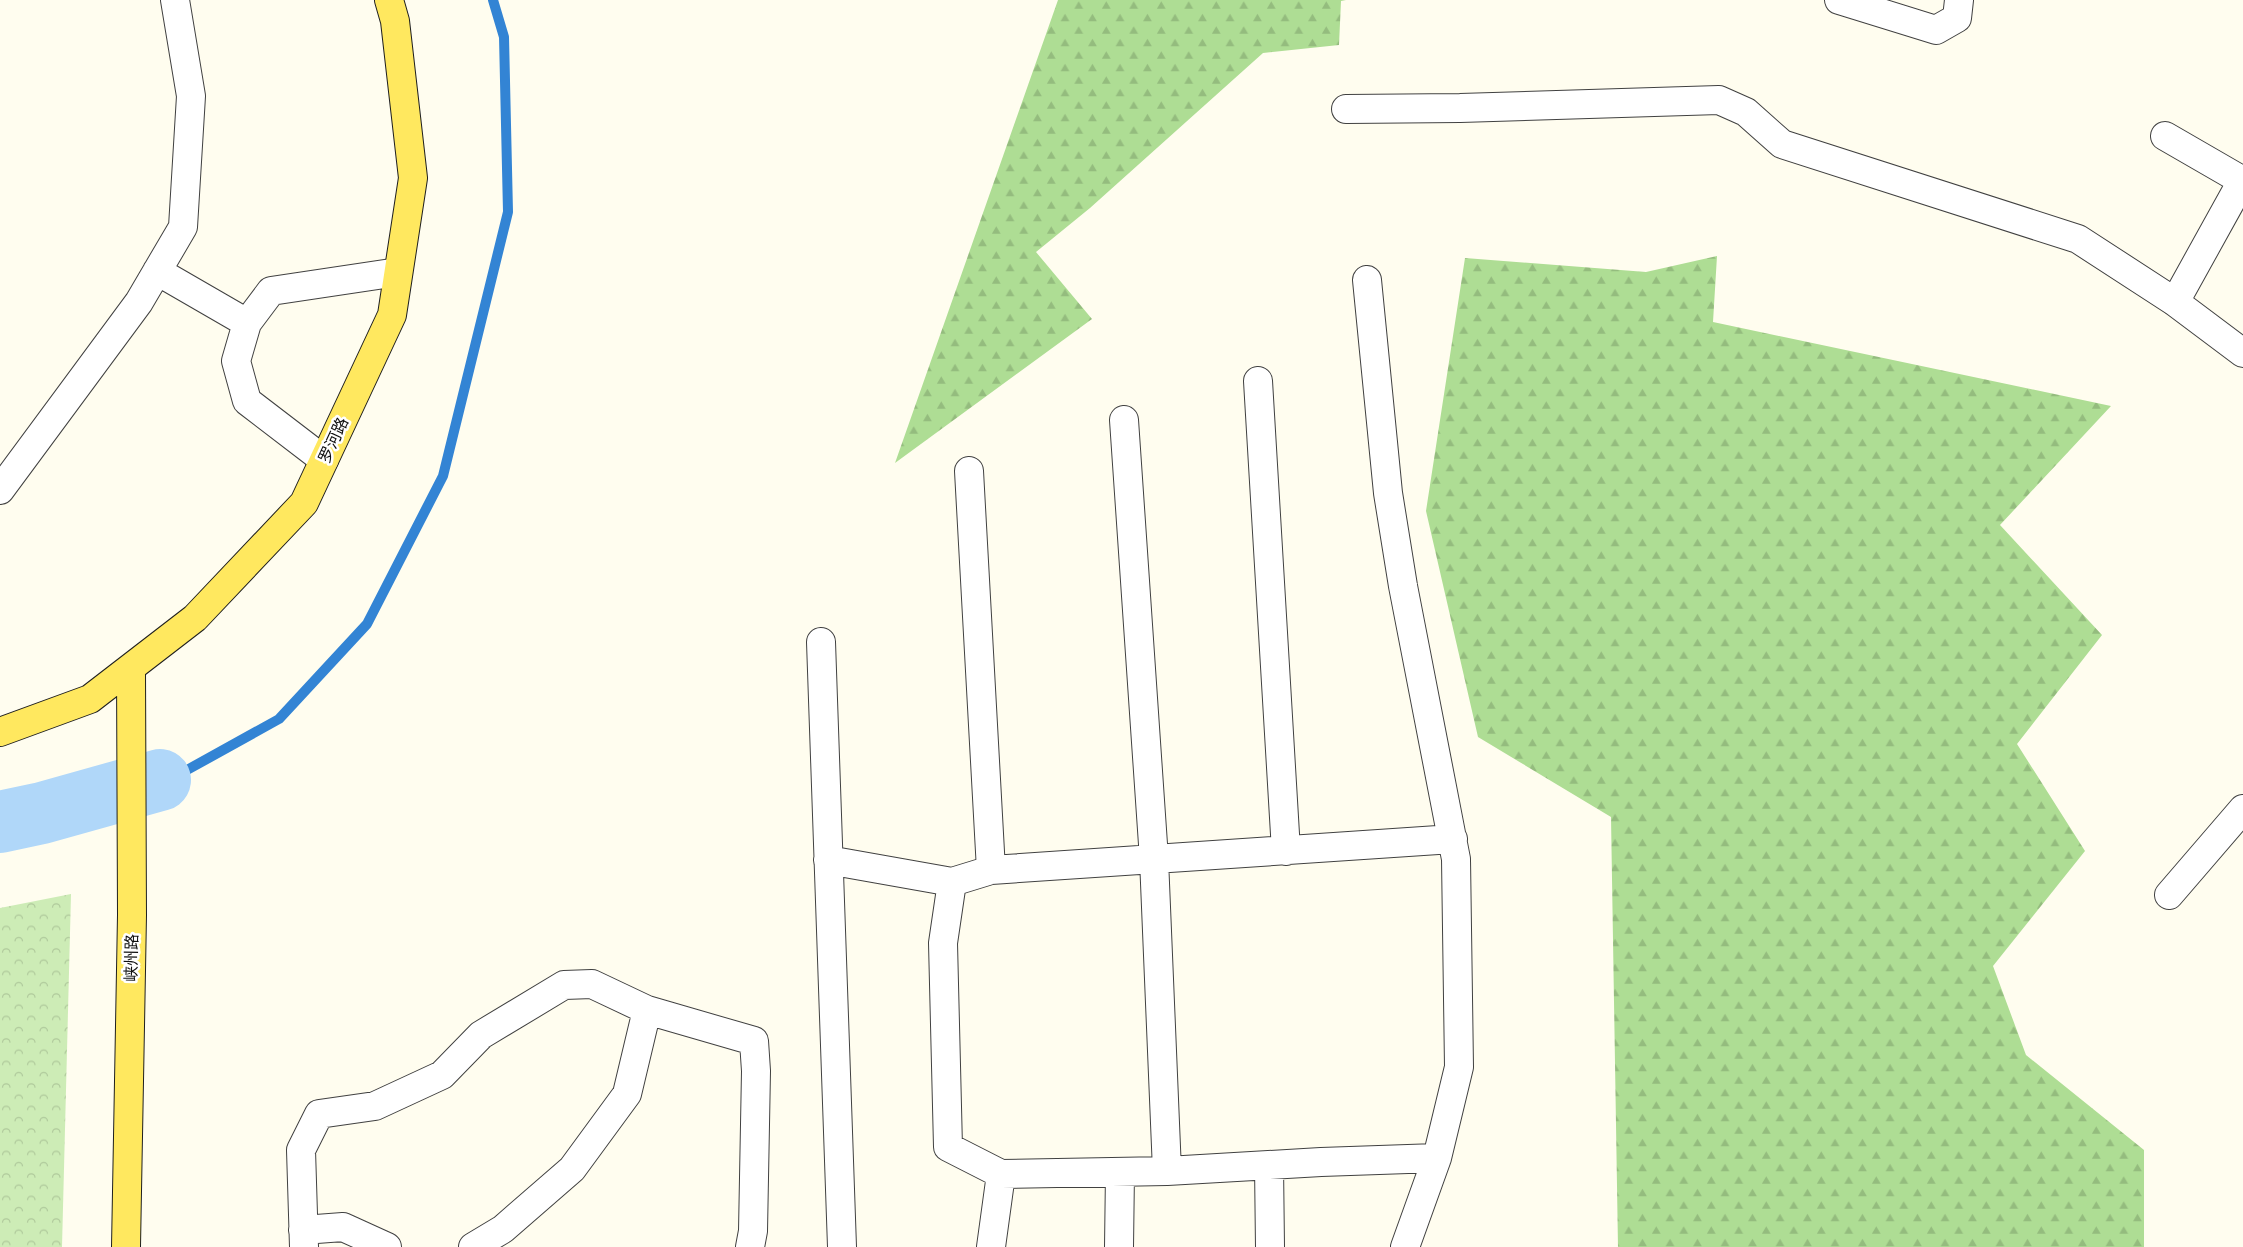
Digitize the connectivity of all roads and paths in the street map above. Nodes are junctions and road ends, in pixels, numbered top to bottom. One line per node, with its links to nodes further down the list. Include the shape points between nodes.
1 (175, 0): 8 (lane, via 191,96 184,218 183,227)
2 (389, 0): 9 (main road, 罗河路, via 395,20 413,178)
3 (1839, 0): 4 (lane, via 1936,30 1957,18)
4 (1959, 0)
5 (1346, 109): 11 (lane, via 1719,100 1746,112 1782,144 2078,239)
6 (2165, 136): 7 (lane)
7 (2243, 181): 11 (lane)
8 (158, 271): 12 (lane); 18 (lane, via 134,309)
9 (398, 272): 12 (lane, via 271,291); 16 (main road, 罗河路, via 392,315)
10 (1367, 280): 23 (lane, via 1388,493 1402,586)
11 (2175, 302): 13 (lane)
12 (247, 323): 16 (lane, via 236,361 247,401)
13 (2243, 353)
14 (1258, 381): 24 (lane)
15 (1124, 420): 25 (lane)
16 (324, 460): 20 (main road, 罗河路, via 304,503 195,618)
17 (969, 470): 27 (lane)
18 (0, 490)
19 (821, 642): 26 (lane)
20 (131, 668): 21 (main road, 罗河路, via 90,699); 37 (main road, 峡州路, via 132,915)
21 (0, 732)
22 (2243, 809): 29 (lane)
23 (1453, 839): 24 (lane); 31 (lane, via 1459,1067)
24 (1286, 851): 25 (lane)
25 (1154, 859): 27 (lane); 34 (lane)
26 (828, 860): 28 (lane); 41 (lane)
27 (991, 870): 28 (lane)
28 (952, 882): 35 (lane, via 943,943 948,1147)
29 (2169, 896)
30 (647, 1010): 36 (lane, via 592,984 564,985 481,1035 442,1075 375,1106 319,1114 301,1150); 39 (lane, via 627,1094 572,1169 503,1229); 40 (lane, via 754,1041 753,1232)
31 (1437, 1158): 32 (lane); 45 (lane)
32 (1269, 1165): 34 (lane); 44 (lane)
33 (1120, 1172): 34 (lane); 35 (lane); 43 (lane)
34 (1167, 1172)
35 (1001, 1174): 42 (lane)
36 (304, 1238): 38 (lane, via 343,1227)
37 (126, 1247)
38 (386, 1247)
39 (474, 1247)
40 (750, 1247)
41 (842, 1247)
42 (991, 1247)
43 (1119, 1247)
44 (1270, 1247)
45 (1405, 1247)

